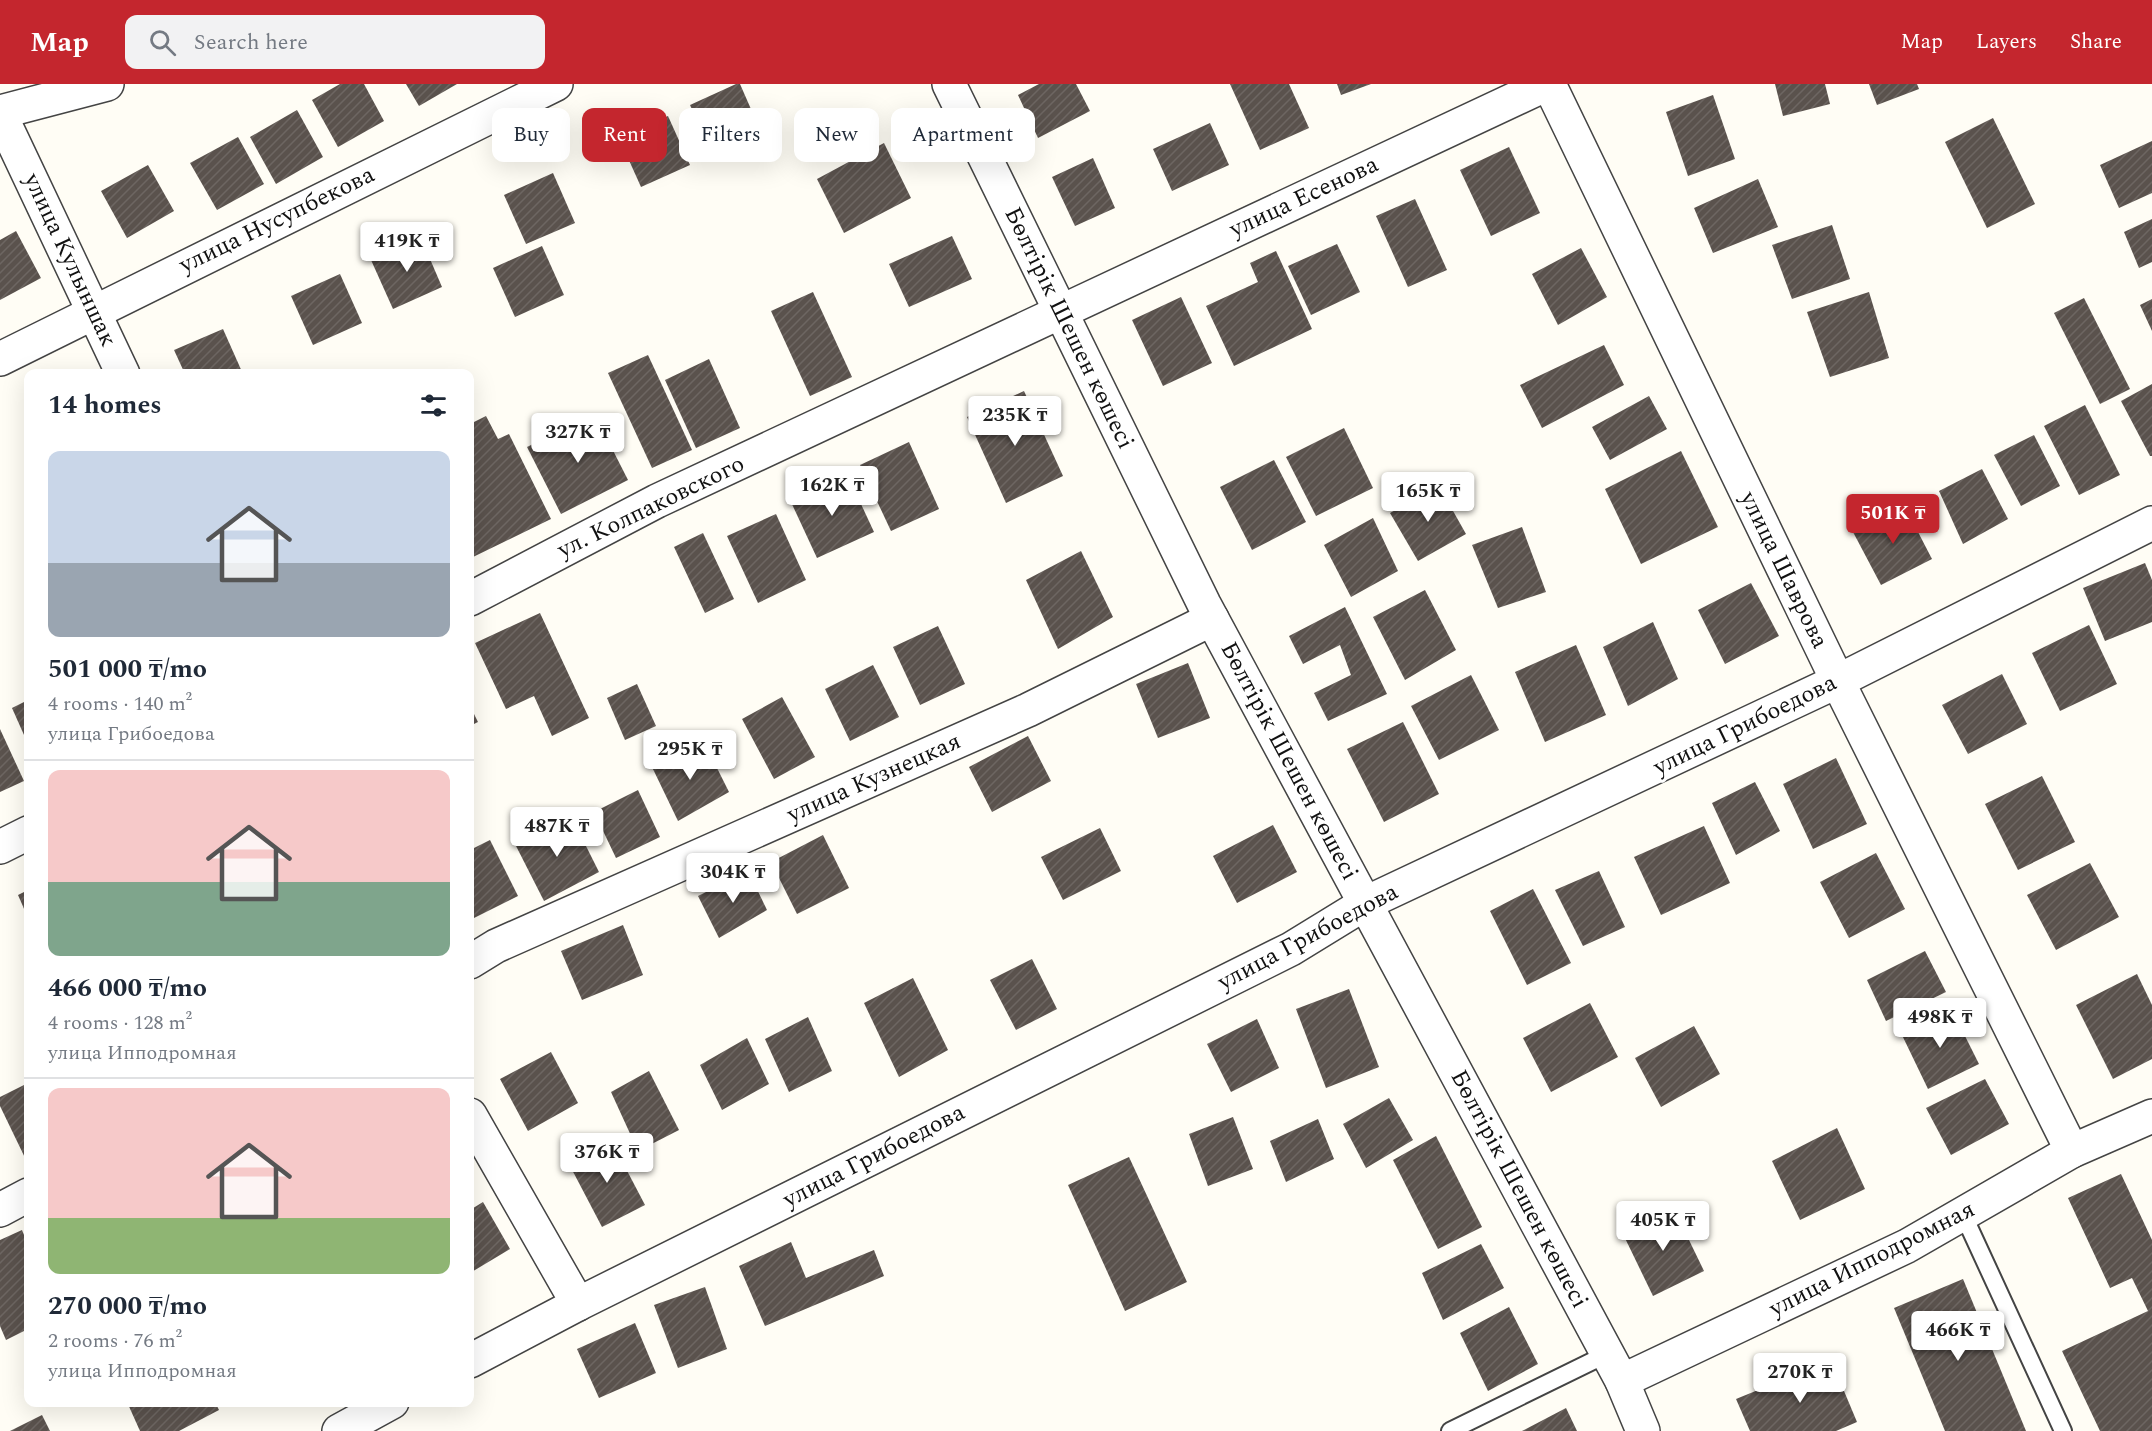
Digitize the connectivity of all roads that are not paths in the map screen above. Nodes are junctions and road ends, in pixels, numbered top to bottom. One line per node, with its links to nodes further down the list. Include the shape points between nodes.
1 (107, 84): 5 (street)
2 (556, 84): 6 (street, улица Нусупбекова)
3 (949, 84): 7 (street, Бөлтірік Шешен көшесі)
4 (1548, 84): 7 (street, улица Есенова); 13 (street, улица Шаврова)
5 (0, 113): 6 (street, улица Кулыншак)
6 (95, 310): 8 (street, улица Нусупбекова); 9 (street, улица Кулыншак)
7 (1062, 311): 11 (street, ул. Kолпаковского, via 657,501); 12 (street, Бөлтірік Шешен көшесі)
8 (0, 359)
9 (121, 369)
10 (2152, 523): 13 (street, улица Грибоедова)
11 (474, 597)
12 (1212, 620): 16 (street, Бөлтірік Шешен көшесі); 17 (street, улица Кузнецкая, via 1028,710 496,946)
13 (1838, 681): 16 (street, улица Грибоедова); 20 (street, улица Шаврова)
14 (24, 835): 15 (street)
15 (0, 848)
16 (1366, 903): 24 (street, улица Грибоедова, via 1291,948); 26 (street, Бөлтірік Шешен көшесі)
17 (474, 960)
18 (2152, 1116): 20 (street, улица Ипподромная)
19 (474, 1122): 24 (street)
20 (2072, 1150): 23 (street, улица Ипподромная)
21 (24, 1197): 22 (street)
22 (0, 1210)
23 (1963, 1214): 26 (street, улица Ипподромная, via 1907,1246); 31 (lane)
24 (578, 1304): 25 (street, улица Грибоедова)
25 (474, 1359)
26 (1614, 1367): 29 (lane); 30 (street, Бөлтірік Шешен көшесі)
27 (383, 1407): 28 (street)
28 (339, 1431)
29 (1450, 1431)
30 (1643, 1431)
31 (2063, 1431)

